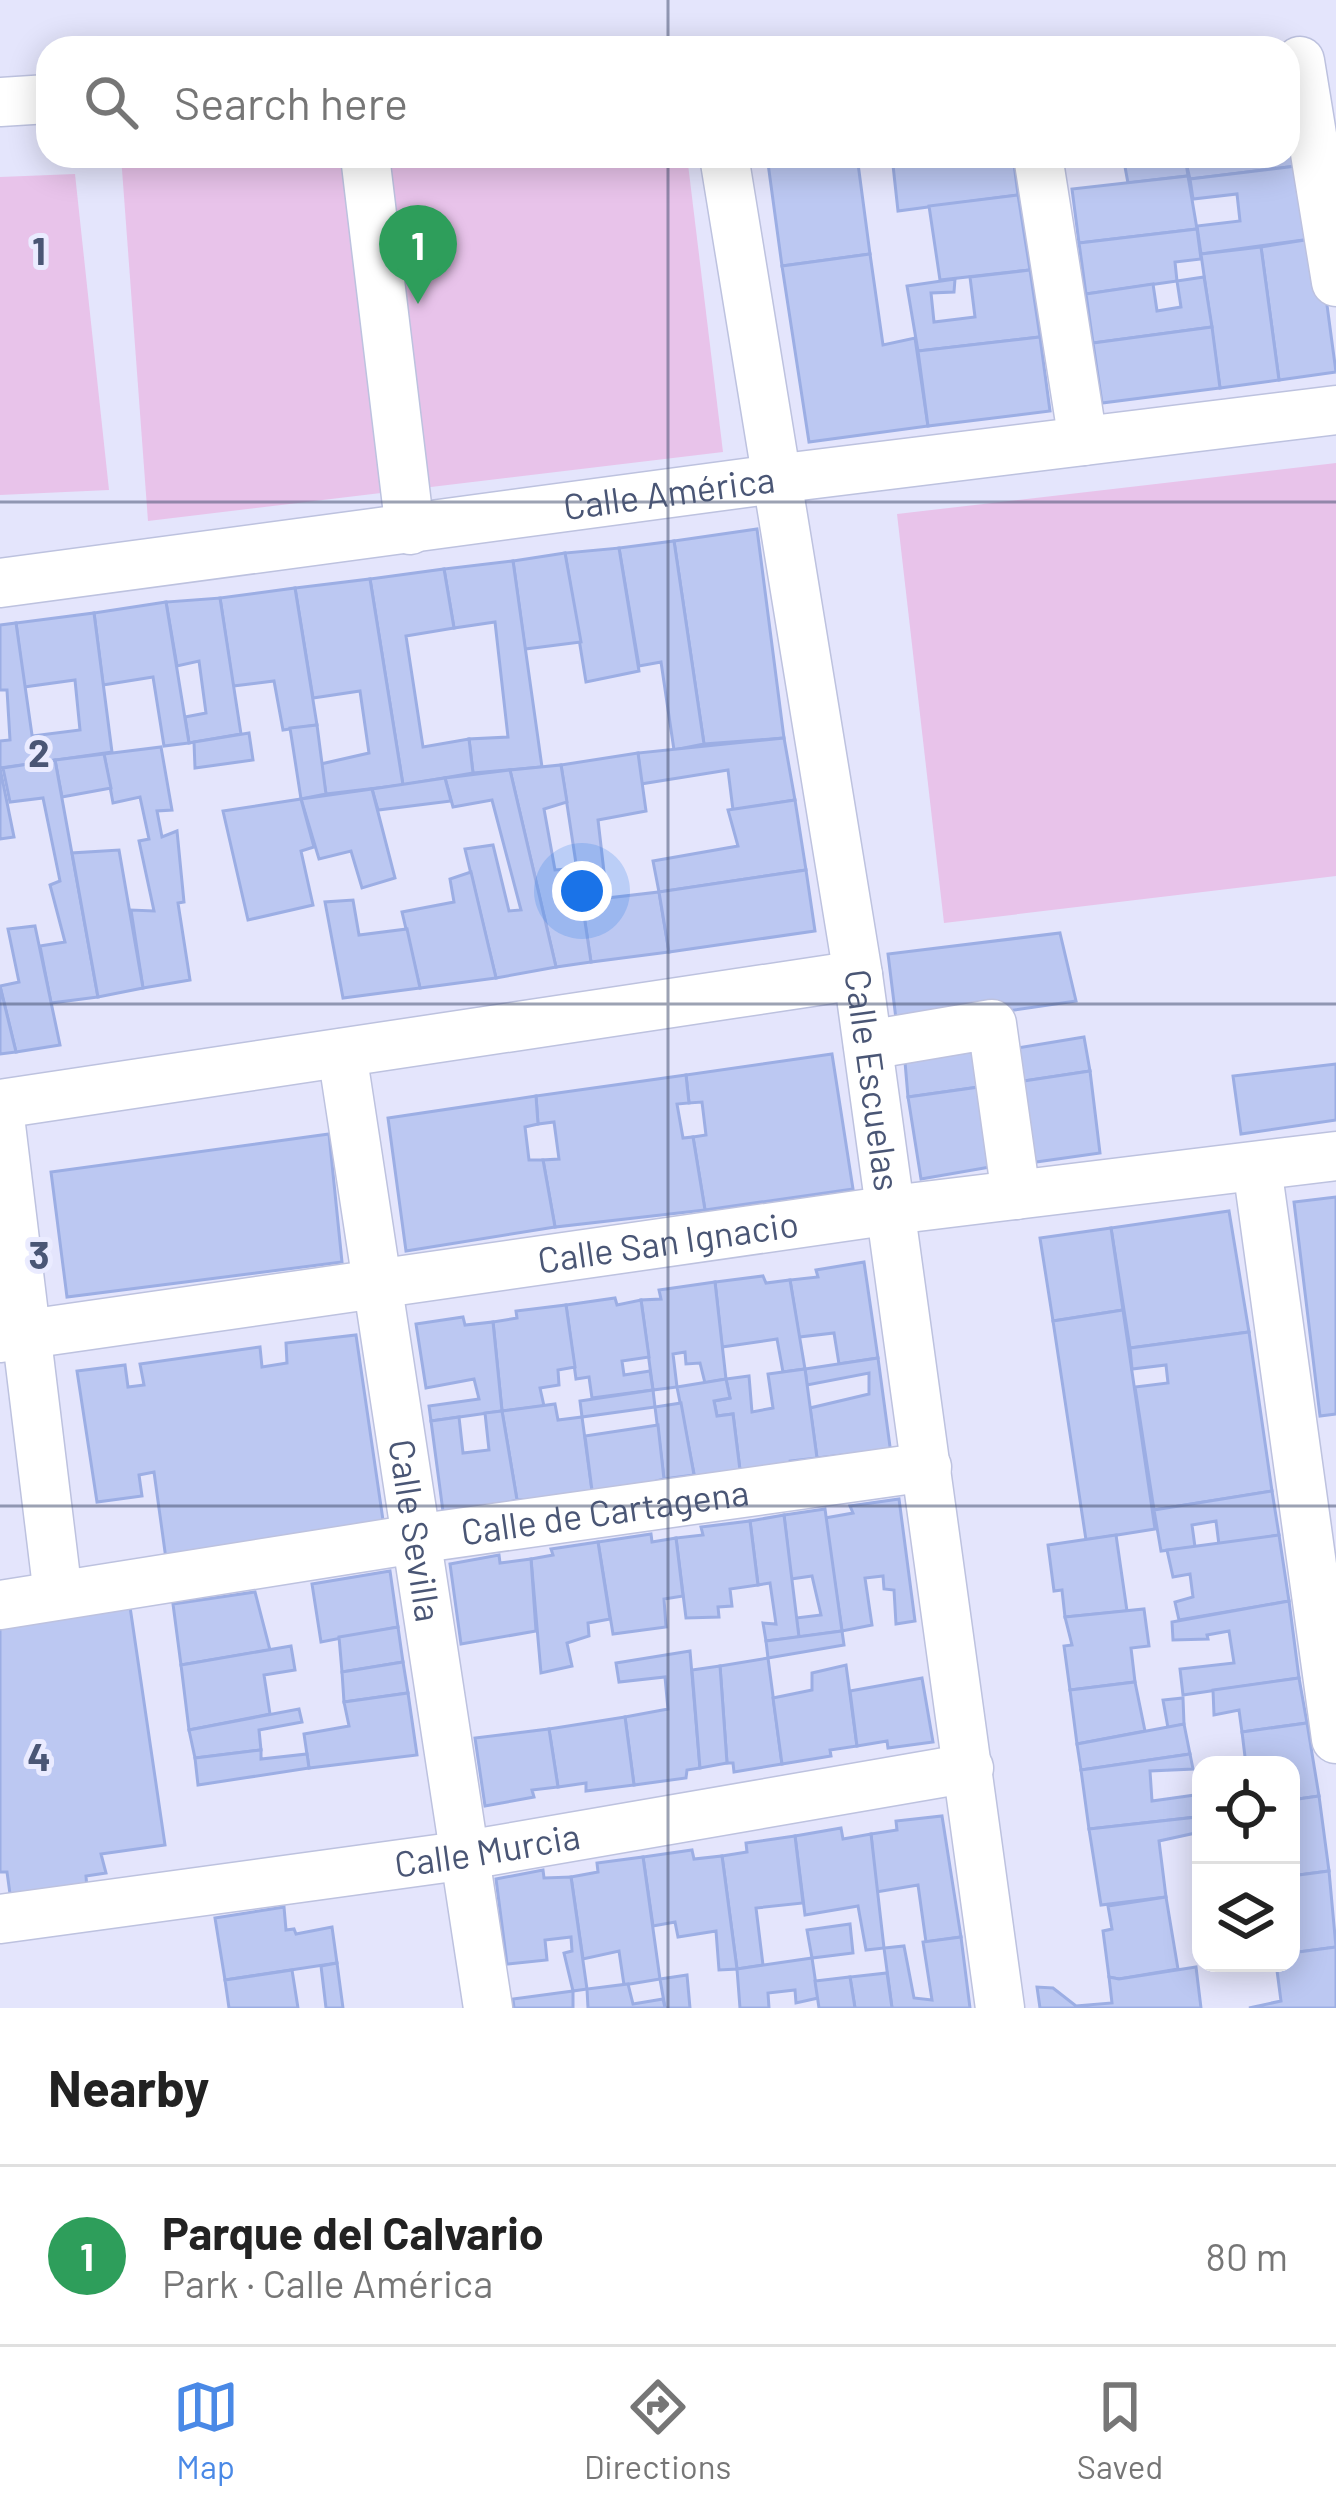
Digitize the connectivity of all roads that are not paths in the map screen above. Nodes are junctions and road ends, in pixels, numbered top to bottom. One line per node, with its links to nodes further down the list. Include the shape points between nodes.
1 (1308, 60): 7 (street)
2 (36, 99): 3 (street)
3 (0, 102)
4 (365, 168): 11 (street)
5 (726, 168): 10 (street, Calle Escuelas)
6 (1040, 168): 9 (street)
7 (1336, 282)
8 (1336, 410): 9 (street, Calle América)
9 (1083, 441): 10 (street, Calle América)
10 (776, 479): 11 (street, Calle América); 13 (street, Calle Escuelas)
11 (410, 530): 12 (street, Calle América)
12 (0, 583)
13 (858, 975): 14 (street, Calle Escuelas); 15 (street)
14 (868, 1045): 20 (street, via 992,1024); 21 (street, Calle Escuelas)
15 (342, 1053): 16 (street); 22 (street, Calle Sevilla)
16 (0, 1104)
17 (0, 1117): 23 (street)
18 (1336, 1156): 19 (street, Calle San Ignacio)
19 (1257, 1167): 20 (street, Calle San Ignacio); 24 (street)
20 (1016, 1195): 21 (street, Calle San Ignacio)
21 (892, 1210): 22 (street, Calle San Ignacio); 25 (street, Calle Escuelas)
22 (376, 1286): 23 (street, Calle San Ignacio); 26 (street, Calle Sevilla)
23 (13, 1336): 27 (street)
24 (1316, 1442): 29 (street)
25 (927, 1467): 26 (street, Calle de Cartagena); 30 (street, Calle Escuelas)
26 (415, 1540): 27 (street, Calle de Cartagena); 31 (street, Calle Sevilla)
27 (58, 1595): 28 (street, Calle de Cartagena)
28 (0, 1604)
29 (1336, 1739)
30 (969, 1768): 31 (street, Calle Murcia); 34 (street, Calle Escuelas)
31 (467, 1855): 32 (street, Calle Murcia); 33 (street, Calle Sevilla)
32 (0, 1919)
33 (488, 2008)
34 (1000, 2008)

